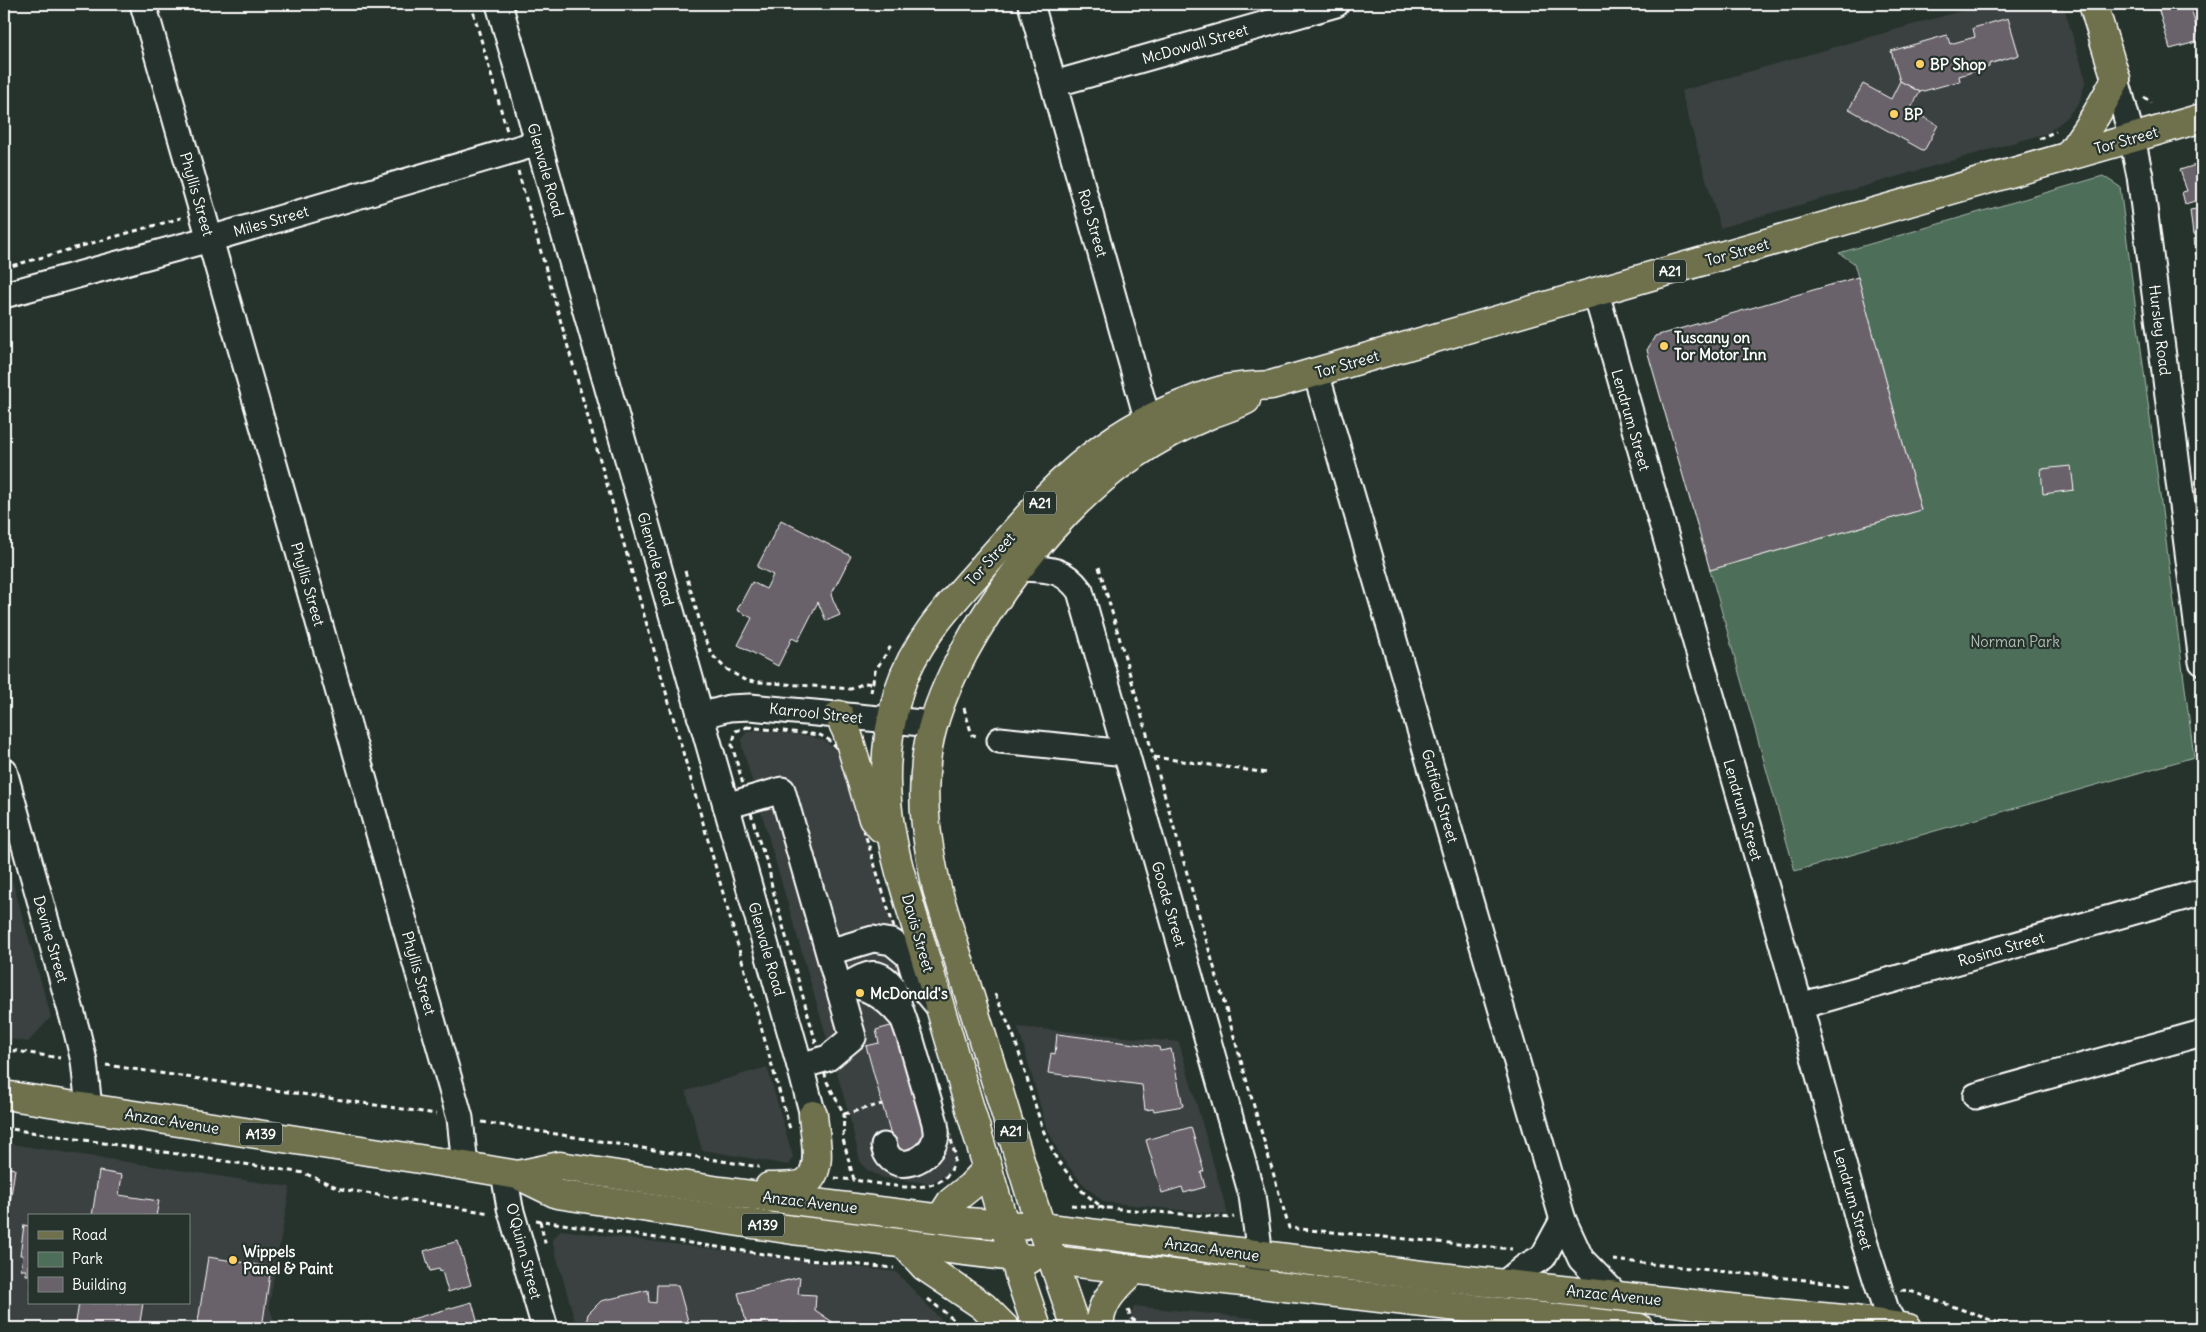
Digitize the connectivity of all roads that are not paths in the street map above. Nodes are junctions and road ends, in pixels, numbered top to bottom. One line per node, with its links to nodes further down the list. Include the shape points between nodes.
1 (143, 4): 12 (street, Phyllis Street)
2 (499, 4): 10 (street, Glenvale Road)
3 (1031, 4): 7 (street, Rob Street)
4 (1336, 4): 7 (street, McDowall Street)
5 (2093, 4): 6 (main road, Hursley Road)
6 (2116, 79): 9 (street, Hursley Road); 11 (main road)
7 (1054, 84): 16 (street, Rob Street)
8 (2202, 118): 9 (main road, Tor Street / A21)
9 (2132, 138): 11 (main road, Tor Street / A21); 18 (street, Hursley Road, via 2140,176)
10 (538, 143): 12 (street, Miles Street); 20 (street, Glenvale Road)
11 (2069, 155): 13 (main road, Tor Street / A21)
12 (210, 239): 14 (street, Miles Street); 40 (street, Phyllis Street, via 460,1118)
13 (1596, 292): 15 (main road, Tor Street / A21); 31 (street, Lendrum Street)
14 (4, 295)
15 (1316, 373): 16 (main road, Tor Street / A21, via 1271,386 1239,404 1184,426); 45 (street, Gatfield Street)
16 (1151, 431): 17 (main road, Tor Street / A21, via 1077,502); 21 (main road, Tor Street / A21, via 1093,454 1065,477 945,611 916,653 900,688)
17 (1021, 568): 22 (main road, Tor Street / A21, via 960,660); 24 (street, Goode Street, via 1056,571 1072,581 1080,591)
18 (2202, 662)
19 (839, 715): 20 (street, Karrool Street, via 750,706); 21 (street, Karrool Street); 27 (main road, via 848,732 874,818)
20 (700, 716): 26 (street, Glenvale Road)
21 (892, 720): 22 (street, Karrool Street); 27 (main road, Davis Street / A21, via 885,775)
22 (933, 724): 47 (main road, Davis Street / A21, via 924,782 926,840 937,889)
23 (1000, 740): 24 (street)
24 (1126, 753): 49 (street, Goode Street, via 1252,1195 1258,1225)
25 (4, 771): 37 (street, Devine Street, via 84,1061)
26 (726, 806): 29 (street, via 782,790); 34 (street, Glenvale Road)
27 (892, 843): 32 (main road, Davis Street / A21)
28 (2202, 892): 31 (street, Rosina Street)
29 (829, 952): 30 (street); 32 (street, via 873,939 892,942 909,956 916,979)
30 (843, 986): 34 (street, via 853,1037 828,1058); 39 (street, via 869,990 882,997 902,1017 936,1135 926,1154 906,1164 893,1161)
31 (1800, 1006): 58 (street, Lendrum Street, via 1864,1241 1886,1310)
32 (939, 1007): 41 (main road, Davis Street / A21)
33 (2202, 1033): 36 (street)
34 (800, 1066): 38 (street, Glenvale Road)
35 (4, 1095): 37 (main road, Anzac Avenue / A139)
36 (1976, 1096)
37 (89, 1108): 40 (main road, Anzac Avenue / A139)
38 (813, 1115): 43 (main road, via 817,1159 813,1175 804,1184)
39 (884, 1146)
40 (465, 1166): 42 (main road, Anzac Avenue / A139)
41 (988, 1168): 44 (main road, via 951,1202); 46 (main road, Davis Street / A21)
42 (511, 1174): 43 (main road, Anzac Avenue / A139, via 560,1166); 48 (main road, Anzac Avenue / A139, via 557,1194 793,1230); 59 (street, O'Quinn Street, via 513,1216)
43 (720, 1191): 44 (main road, Anzac Avenue / A139)
44 (940, 1219): 46 (main road, Anzac Avenue / A139)
45 (1563, 1220): 54 (street, via 1542,1257 1525,1266); 56 (street, Gatfield Street, via 1581,1259)
46 (1005, 1226): 47 (main road, Anzac Avenue / A139); 50 (main road, Davis Street / A21)
47 (1041, 1227): 49 (main road, Anzac Avenue); 51 (main road, A21)
48 (900, 1256): 50 (main road, Anzac Avenue / A139); 60 (main road, via 926,1267 983,1306)
49 (1258, 1256): 53 (street, Goode Street); 54 (main road, Anzac Avenue)
50 (1014, 1257): 51 (main road, Anzac Avenue / A139); 61 (main road, A21)
51 (1052, 1260): 52 (main road, Anzac Avenue); 62 (main road, A21)
52 (1135, 1269): 53 (main road, Anzac Avenue); 63 (main road, via 1105,1301)
53 (1256, 1284): 57 (main road, Anzac Avenue)
54 (1504, 1284): 55 (main road, Anzac Avenue)
55 (1571, 1291): 56 (main road, Anzac Avenue); 57 (street)
56 (1616, 1295): 58 (main road, Anzac Avenue)
57 (1567, 1324): 64 (main road, Anzac Avenue)
58 (1899, 1327)
59 (545, 1328)
60 (1005, 1328)
61 (1037, 1328)
62 (1076, 1328)
63 (1099, 1328)
64 (1639, 1328)

